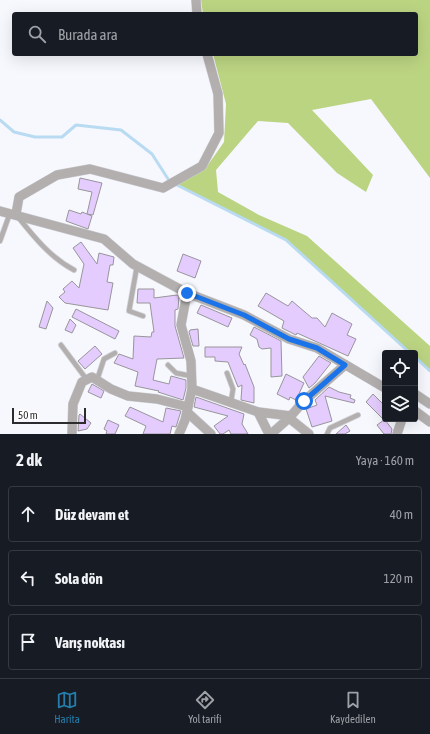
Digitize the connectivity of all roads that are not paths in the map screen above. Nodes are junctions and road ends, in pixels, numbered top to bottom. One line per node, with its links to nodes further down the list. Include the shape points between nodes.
1 (196, 0): 2 (street)
2 (197, 12)
3 (208, 56): 5 (street, via 218,94 219,134 202,166 163,188 90,169 57,175 19,197)
4 (0, 211): 5 (street)
5 (13, 214): 6 (lane); 7 (street, via 104,239); 8 (lane, via 40,244 64,265)
6 (0, 241)
7 (137, 266): 9 (street); 10 (lane, via 130,311)
8 (74, 270)
9 (187, 293): 14 (street, via 244,315 289,339 317,348); 16 (street, via 181,326 191,362)
10 (143, 316)
11 (61, 345): 17 (lane)
12 (115, 353): 18 (lane, via 104,359)
13 (168, 365): 16 (lane, via 176,373)
14 (345, 365): 20 (street); 30 (street, via 304,401)
15 (227, 373): 24 (lane, via 233,389)
16 (192, 376): 22 (street)
17 (87, 380): 18 (street, via 92,377); 33 (street, via 82,382 73,404)
18 (97, 380): 26 (street, via 128,396 157,399)
19 (382, 381): 20 (street)
20 (374, 382): 21 (street)
21 (382, 386)
22 (192, 389): 24 (street); 26 (street)
23 (418, 396): 25 (street)
24 (231, 402): 27 (street)
25 (430, 404)
26 (187, 410): 34 (street); 35 (street)
27 (258, 412): 30 (street); 36 (street)
28 (418, 413): 32 (street)
29 (358, 415): 38 (lane, via 330,428)
30 (290, 417): 36 (street); 37 (street)
31 (401, 422): 39 (street)
32 (430, 422)
33 (72, 434)
34 (179, 434)
35 (211, 434)
36 (270, 434)
37 (309, 434)
38 (327, 434)
39 (397, 434)

